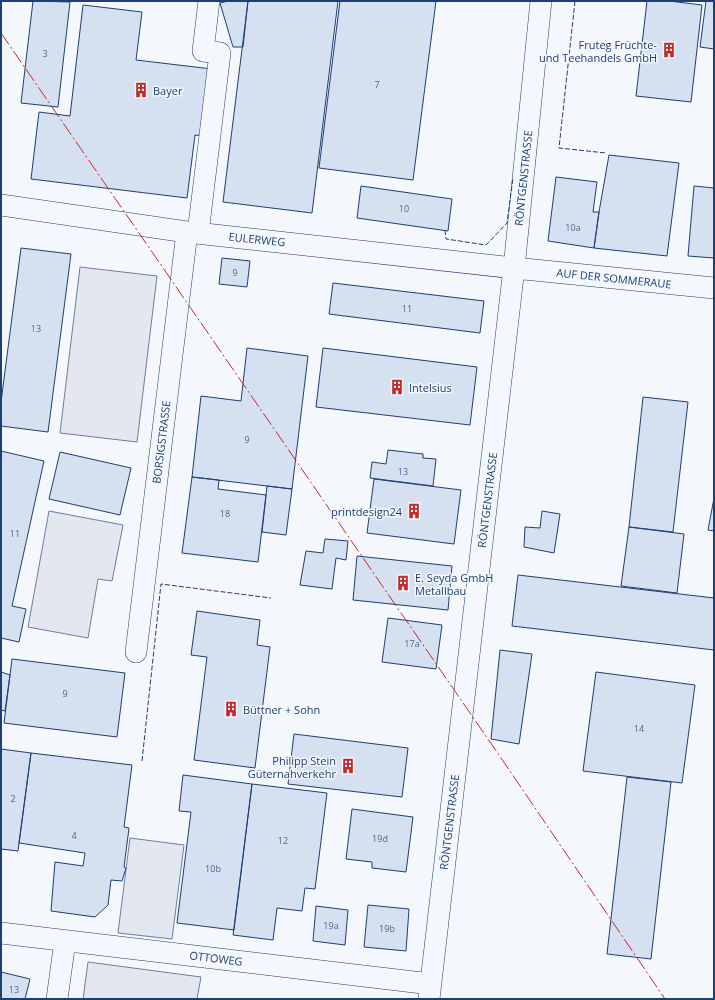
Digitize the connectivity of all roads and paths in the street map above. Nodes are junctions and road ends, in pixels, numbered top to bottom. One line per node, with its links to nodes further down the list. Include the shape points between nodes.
1 (209, 1): 4 (street, BORSIGSTRASSE, via 203,51 220,53)
2 (541, 1): 5 (street, RÖNTGENSTRASSE)
3 (1, 206): 4 (street, EULERWEG)
4 (192, 232): 5 (street, EULERWEG); 7 (street, BORSIGSTRASSE)
5 (514, 268): 6 (street, AUF DER SOMMERAUE); 10 (street, RÖNTGENSTRASSE)
6 (714, 288)
7 (136, 652)
8 (1, 933): 9 (street, OTTOWEG)
9 (65, 941): 10 (street, OTTOWEG); 11 (street)
10 (430, 992)
11 (57, 999)

